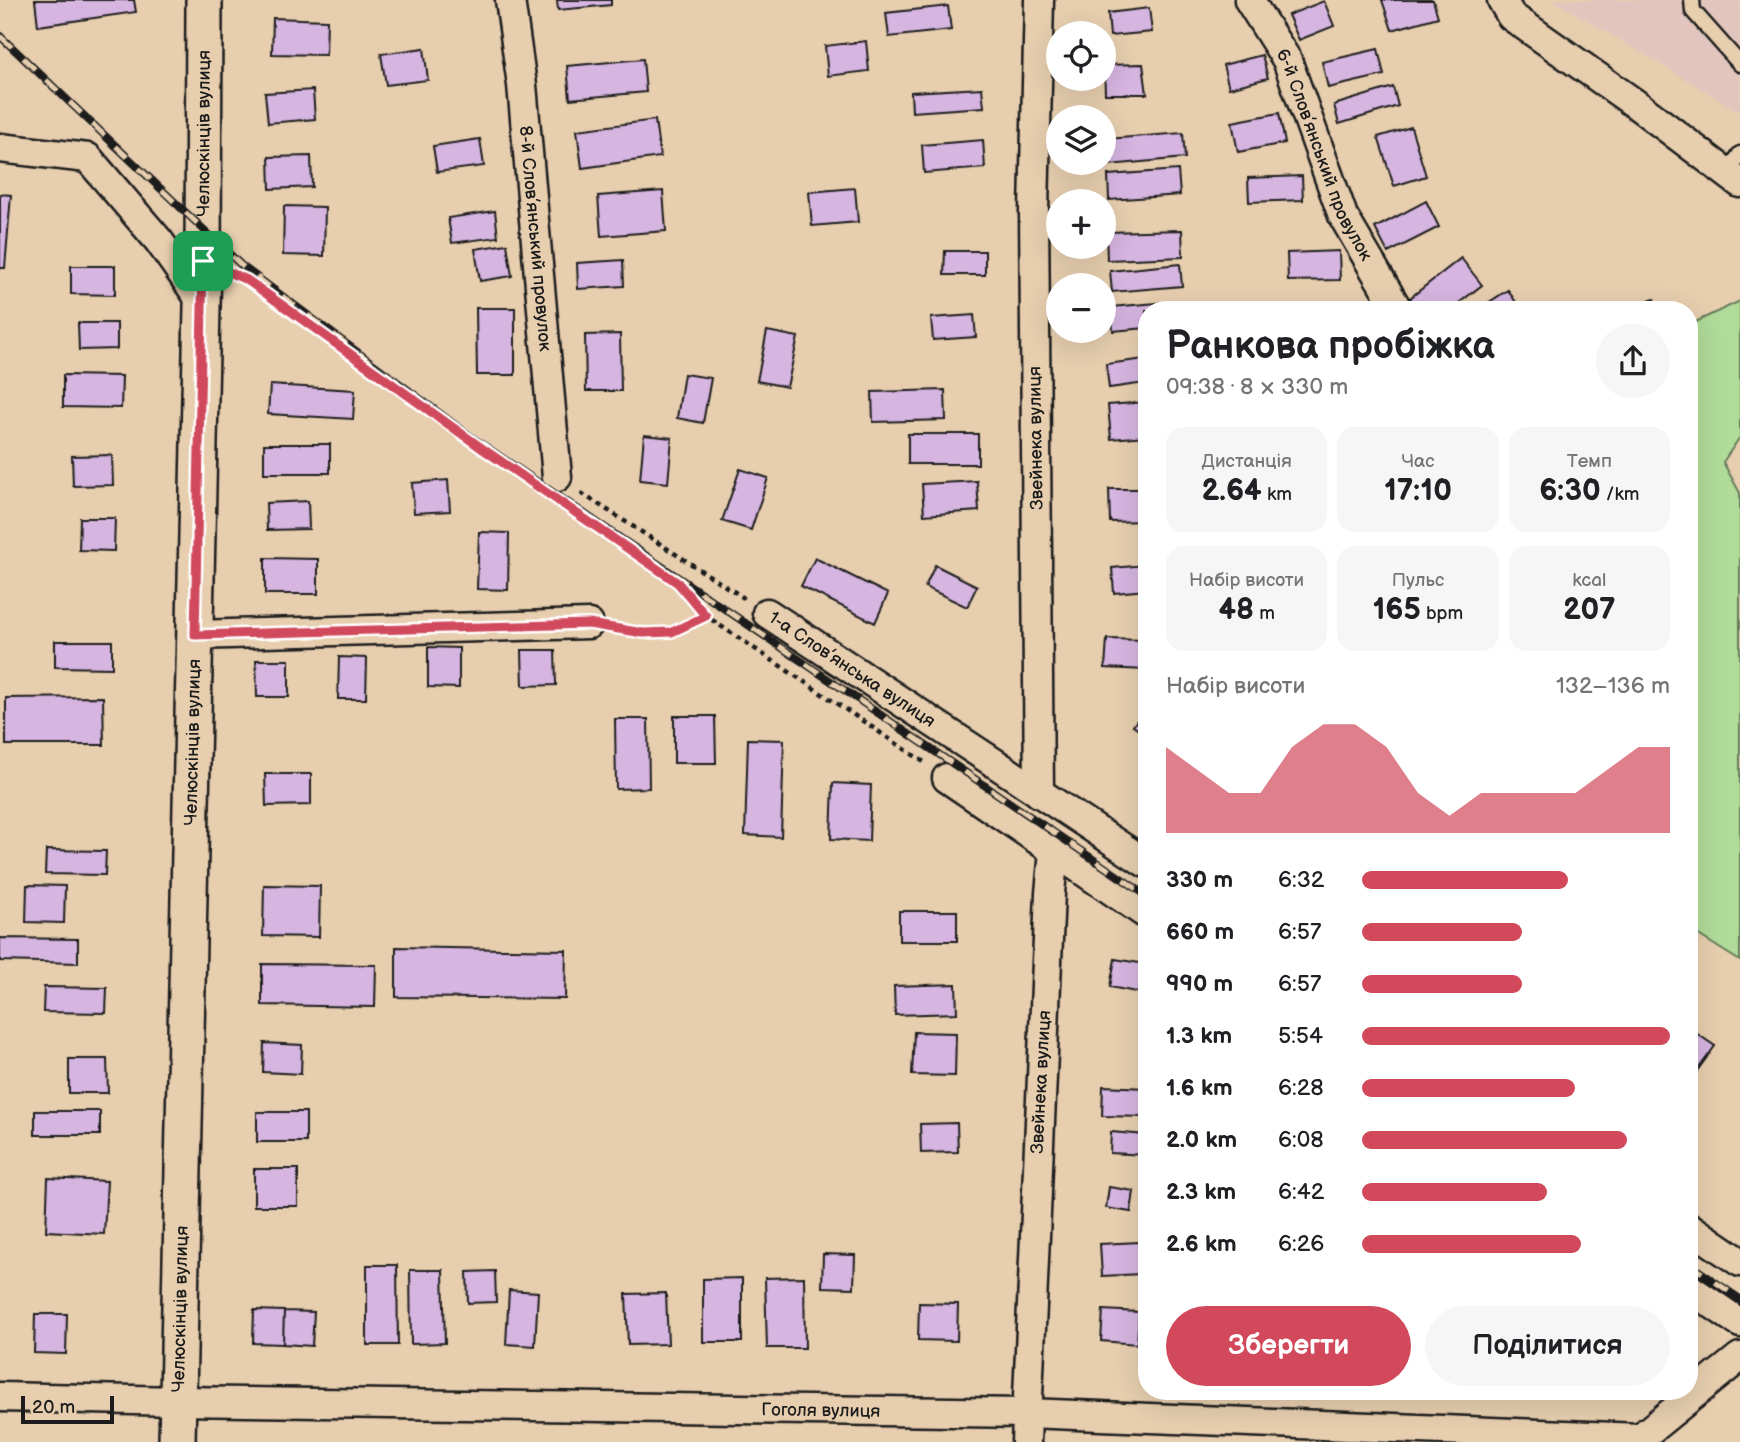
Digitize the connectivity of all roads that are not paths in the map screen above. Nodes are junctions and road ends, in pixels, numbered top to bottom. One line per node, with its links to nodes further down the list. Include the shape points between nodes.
1 (204, 0): 11 (street, Челюскінців вулиця)
2 (510, 0): 12 (street, 8-й Слов’янський провулок, via 522,85)
3 (1039, 0): 17 (street, Звейнека вулиця, via 1034,211)
4 (1249, 0): 10 (street, 6-й Слов’янський провулок, via 1287,60 1343,216)
5 (1502, 0): 9 (street, via 1511,16)
6 (1692, 0): 7 (lane, via 1693,11)
7 (1740, 64)
8 (0, 148): 11 (street, via 88,158 159,241)
9 (1736, 170)
10 (1393, 301)
11 (202, 302): 15 (street, Челюскінців вулиця)
12 (557, 477)
13 (766, 613): 17 (street, 1-а Слов’янська вулиця)
14 (589, 624): 15 (street)
15 (195, 635): 29 (street, Челюскінців вулиця)
16 (947, 778): 18 (street)
17 (1039, 793): 19 (street, 1-а Слов’янська вулиця)
18 (1055, 851): 20 (street); 30 (street, Звейнека вулиця)
19 (1138, 858)
20 (1138, 908)
21 (1698, 1233): 22 (street)
22 (1740, 1262)
23 (1698, 1294): 24 (street)
24 (1740, 1323)
25 (1740, 1357): 26 (street)
26 (1698, 1393)
27 (0, 1397): 29 (street, Гоголя вулиця)
28 (1689, 1400): 31 (street)
29 (178, 1401): 30 (street, Гоголя вулиця); 32 (street, Челюскінців вулиця)
30 (1027, 1413): 31 (street, Гоголя вулиця); 33 (street, Звейнека вулиця)
31 (1642, 1440)
32 (177, 1442)
33 (1026, 1442)

